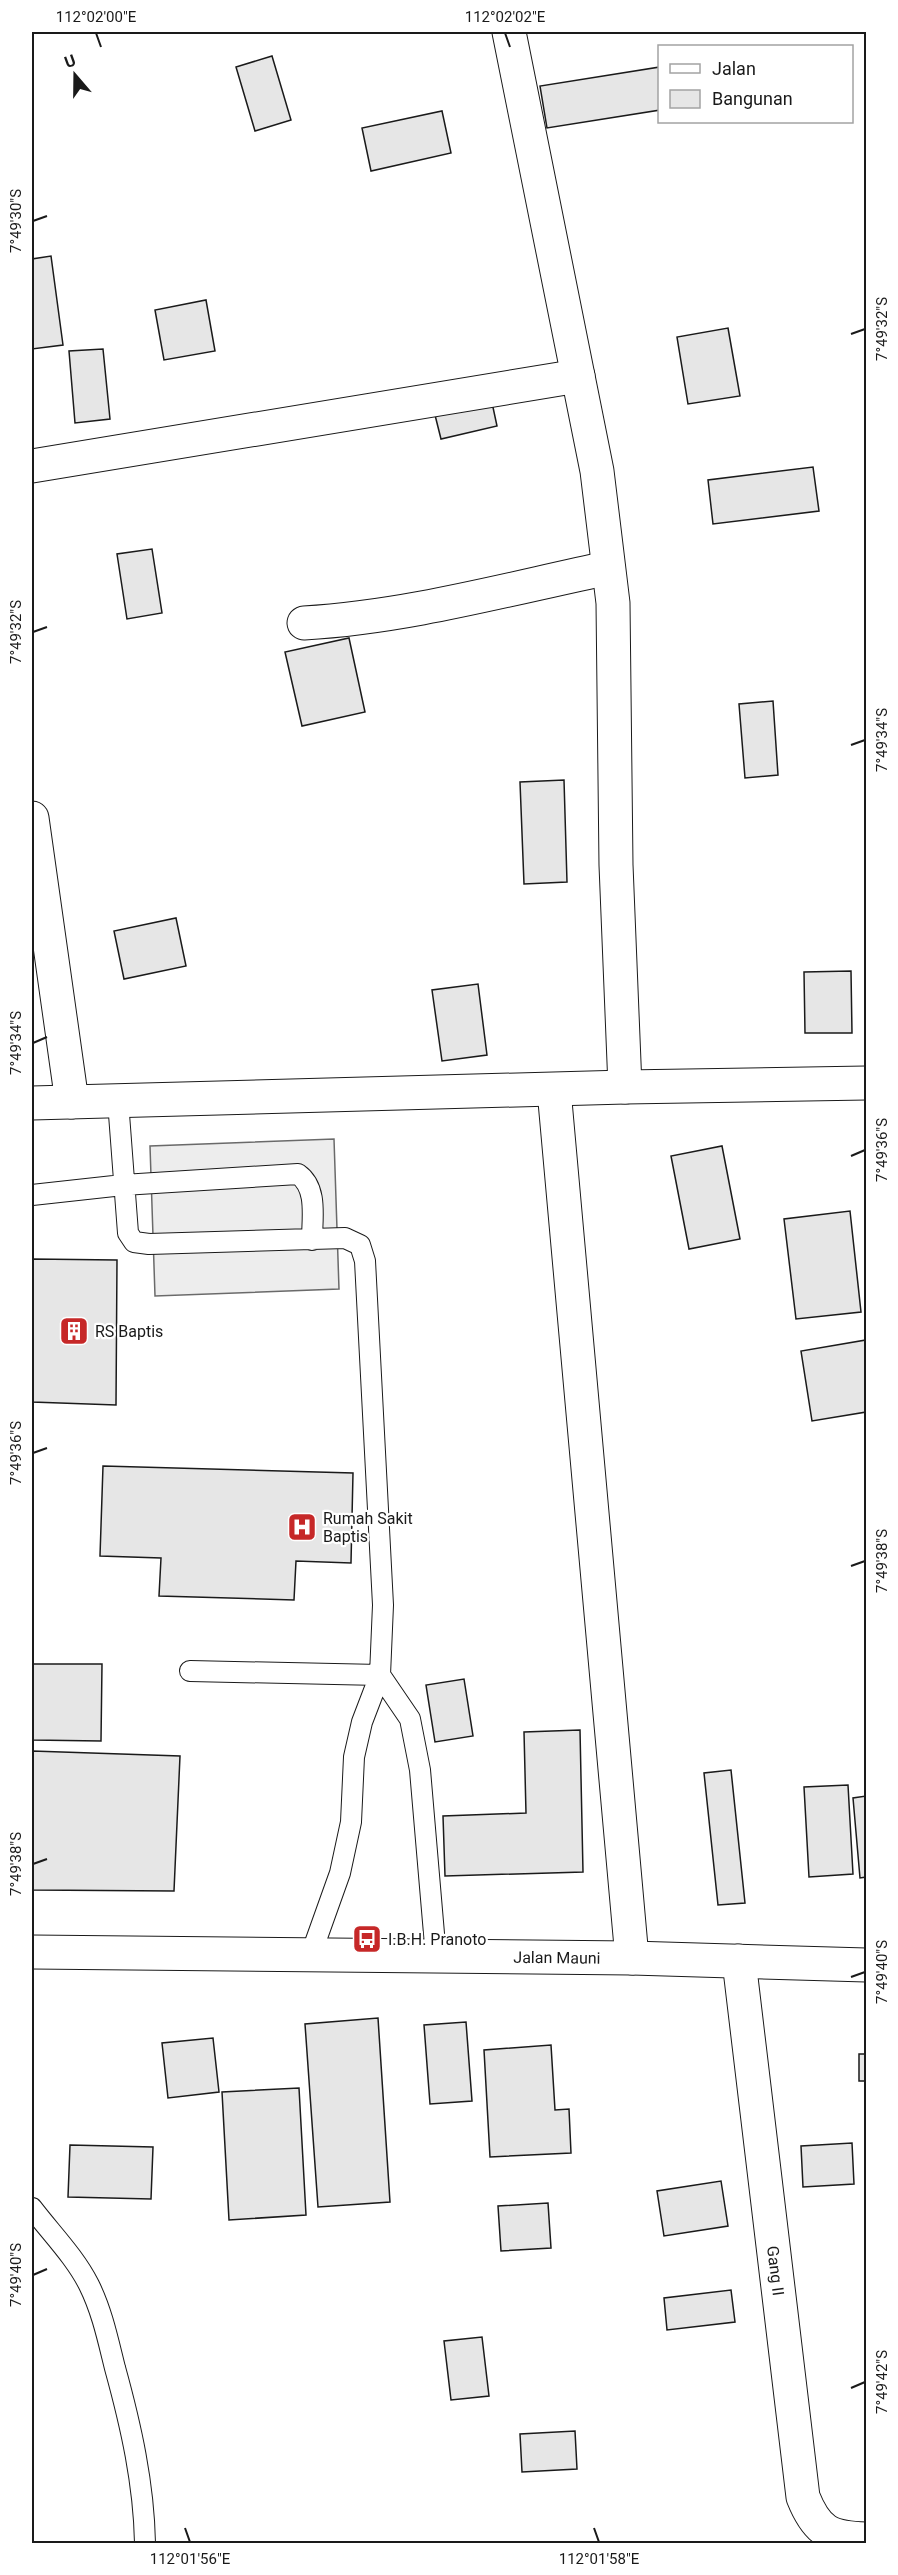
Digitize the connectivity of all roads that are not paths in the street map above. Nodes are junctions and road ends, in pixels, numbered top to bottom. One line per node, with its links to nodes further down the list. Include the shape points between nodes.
1 (509, 32): 2 (street)
2 (578, 376): 3 (street); 4 (street, via 597,471)
3 (32, 466)
4 (608, 568): 5 (street, via 359,618); 8 (street, via 613,603 615,820)
5 (304, 623)
6 (32, 818): 11 (street)
7 (867, 1083): 8 (street)
8 (625, 1087): 9 (street)
9 (554, 1089): 10 (street); 21 (street)
10 (118, 1101): 11 (street); 13 (lane)
11 (72, 1102): 12 (street)
12 (32, 1103)
13 (123, 1185): 14 (lane); 15 (lane, via 128,1233 134,1242); 15 (lane, via 298,1174 311,1191)
14 (32, 1196)
15 (312, 1240): 17 (lane, via 345,1238 360,1245 365,1261 383,1605)
16 (190, 1671): 17 (lane)
17 (381, 1675): 19 (lane, via 362,1722 354,1757 351,1822 340,1873); 20 (lane, via 410,1719 420,1770)
18 (32, 1952): 19 (street, Jalan Mauni)
19 (310, 1957): 20 (street, Jalan Mauni)
20 (436, 1957): 21 (street, Jalan Mauni)
21 (632, 1959): 22 (street, Jalan Mauni)
22 (740, 1961): 23 (street, Jalan Mauni); 25 (street, Gang II, via 803,2497 818,2526 833,2536)
23 (867, 1965)
24 (32, 2208): 26 (lane, via 88,2284 102,2318 142,2490)
25 (867, 2539)
26 (145, 2544)

